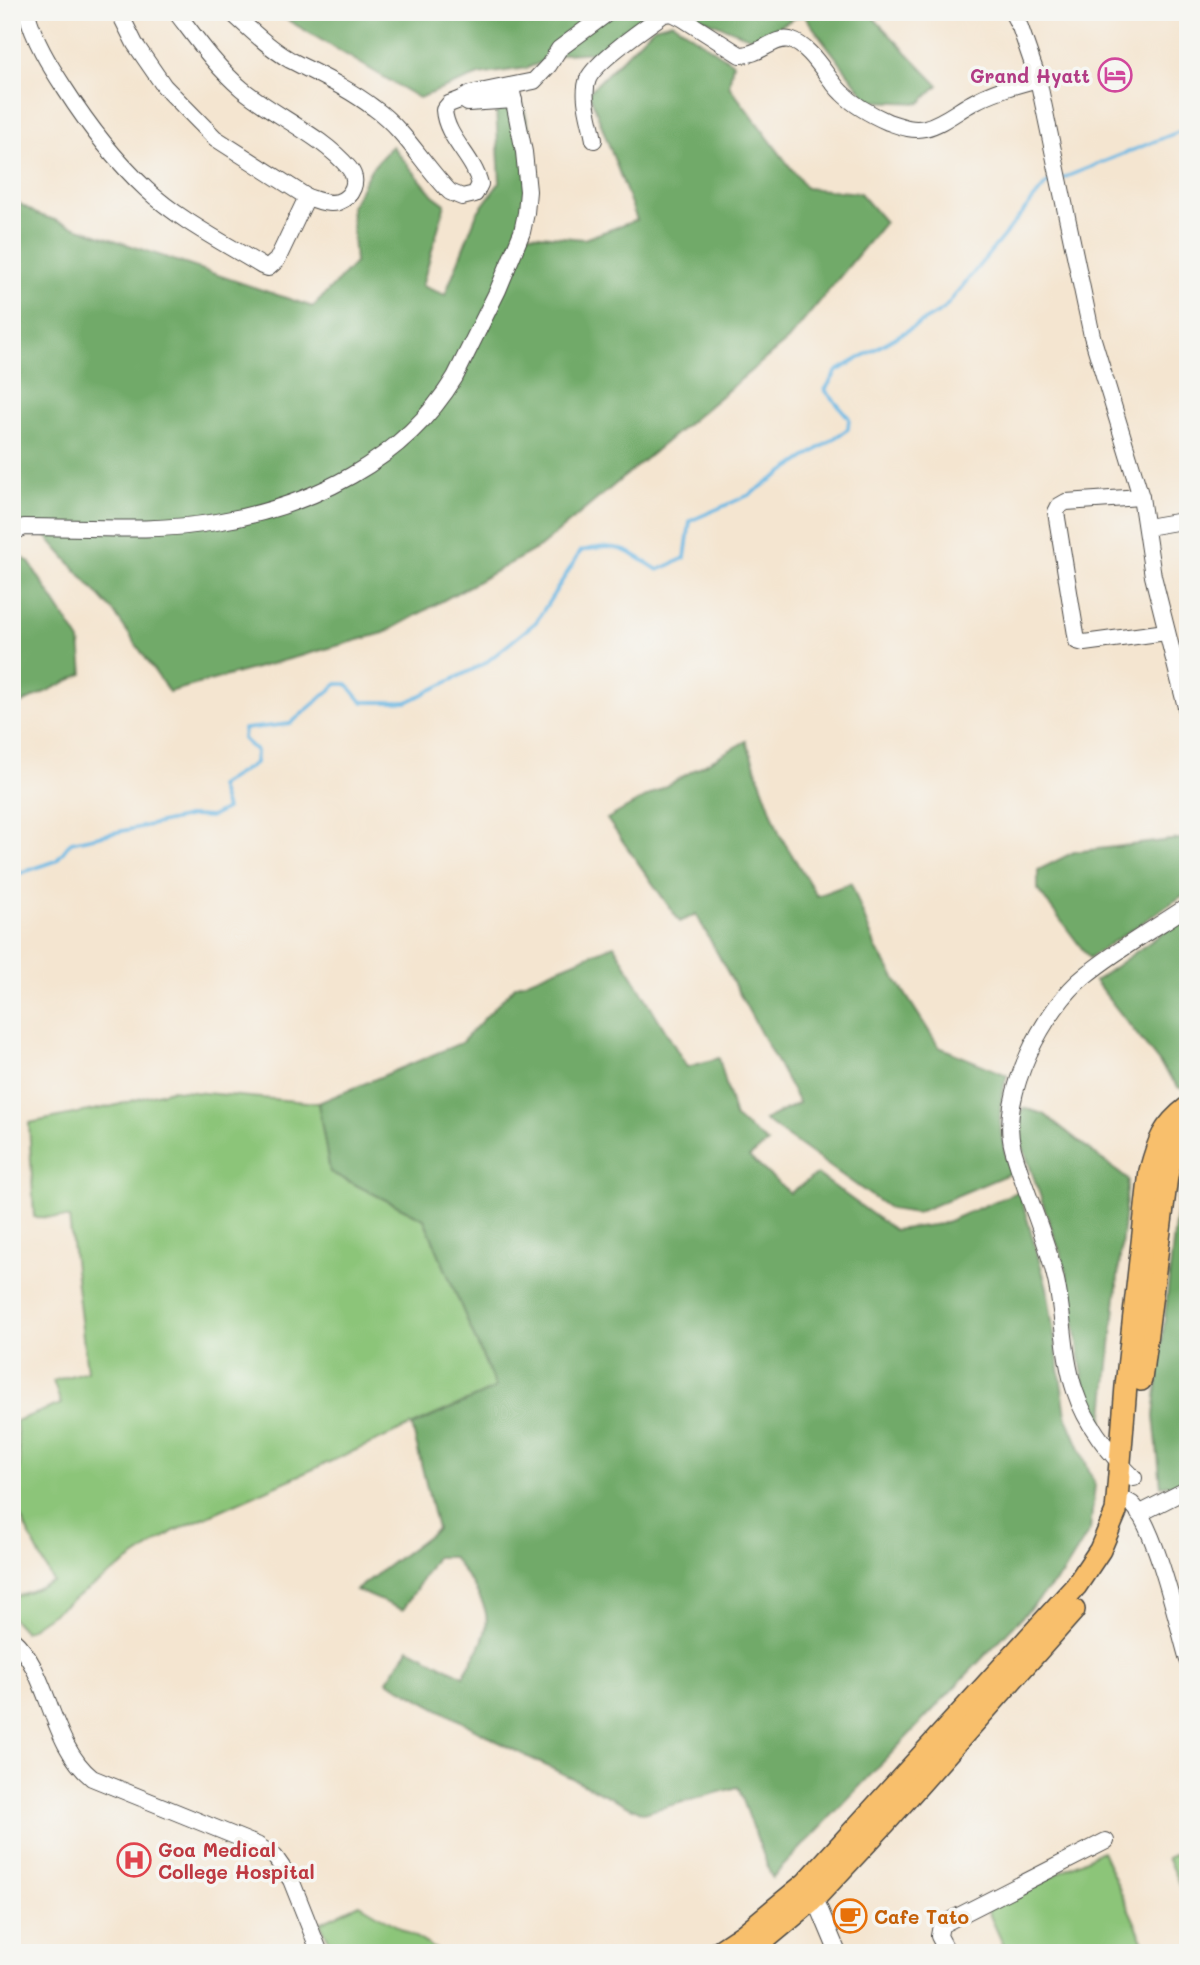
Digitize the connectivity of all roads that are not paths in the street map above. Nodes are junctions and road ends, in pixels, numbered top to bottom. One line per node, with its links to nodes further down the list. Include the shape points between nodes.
1 (119, 12): 10 (street, via 164,86 215,138)
2 (176, 12): 10 (street, via 241,88 352,171 355,183 350,195 323,203)
3 (231, 12): 8 (street, via 278,52 376,109 450,192 462,197 475,194 480,184 477,169 447,128 444,110 470,94)
4 (609, 12): 8 (street, via 559,49 534,81)
5 (1012, 12): 7 (street)
6 (22, 15): 10 (street, via 88,124 147,190 180,216 268,268 277,260)
7 (1038, 79): 9 (street, via 975,101 925,128 913,129 863,110 802,46 787,39 750,56 740,55 682,18 663,14 597,67 588,80); 11 (street, via 1092,335)
8 (513, 93): 14 (street, via 528,191 522,232 455,377 410,434 354,475 306,499 261,512 215,523 24,527)
9 (594, 140)
10 (307, 197)
11 (1141, 497): 13 (street); 15 (street, via 1066,502 1056,512 1077,641)
12 (1188, 520): 13 (street)
13 (1147, 527): 15 (street)
14 (12, 533)
15 (1167, 632): 16 (street)
16 (1188, 715)
17 (1188, 906): 20 (street, via 1084,976 1053,1011 1022,1068 1009,1120 1013,1148 1052,1261 1074,1389 1092,1430)
18 (1188, 1107): 20 (main road, via 1171,1120 1157,1143 1150,1171 1126,1386)
19 (1188, 1130): 20 (main road, via 1167,1176)
20 (1127, 1471): 22 (main road)
21 (1188, 1489): 22 (street)
22 (1129, 1505): 24 (street, via 1157,1555); 26 (main road, via 1130,1515 1113,1557 1088,1595); 28 (main road, via 1116,1512 1100,1550 1076,1586 806,1883)
23 (12, 1639): 27 (street, via 21,1646 80,1768 92,1778 257,1844 275,1857 291,1880)
24 (1188, 1660)
25 (1106, 1841): 31 (street, via 941,1925 939,1936)
26 (815, 1898): 29 (main road); 30 (street)
27 (320, 1953)
28 (716, 1953)
29 (749, 1953)
30 (838, 1953)
31 (948, 1953)

